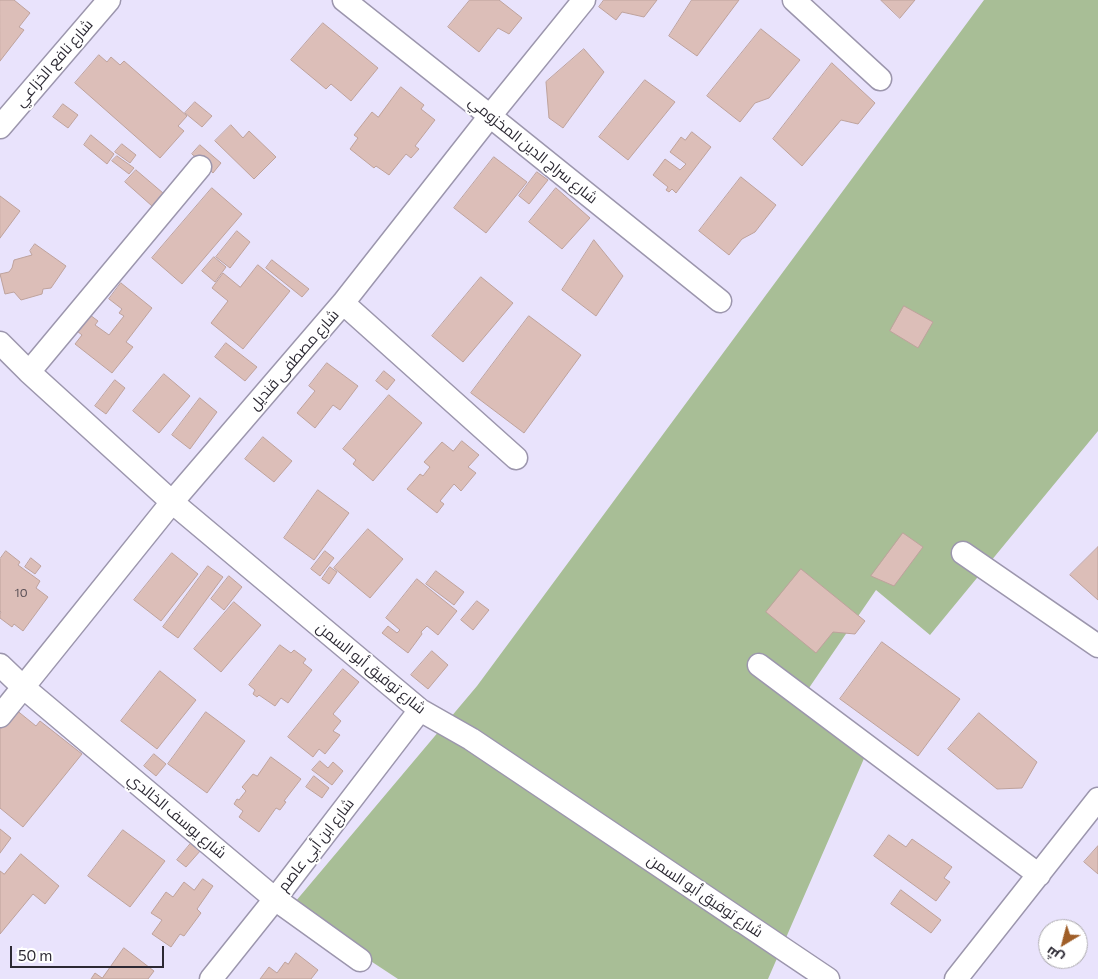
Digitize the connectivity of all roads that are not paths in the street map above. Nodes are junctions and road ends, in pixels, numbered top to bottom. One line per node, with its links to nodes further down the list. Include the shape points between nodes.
1 (109, 0): 7 (street, شارع نافع الخزاعي)
2 (344, 0): 6 (street, شارع سراج الدين المخزومي)
3 (584, 0): 6 (street, شارع مصطفى قنديل)
4 (794, 0): 5 (street)
5 (880, 79)
6 (490, 116): 9 (street, شارع سراج الدين المخزومي); 10 (street, شارع مصطفى قنديل)
7 (0, 127)
8 (200, 167): 12 (street)
9 (720, 301)
10 (343, 303): 13 (street); 14 (street, شارع مصطفى قنديل)
11 (0, 343): 12 (street, شارع توفيق أبو السمن)
12 (30, 372): 14 (street, شارع توفيق أبو السمن)
13 (516, 458)
14 (172, 502): 19 (street, شارع مصطفى قنديل); 20 (street, شارع توفيق أبو السمن)
15 (963, 553): 16 (street)
16 (1098, 646)
17 (0, 665): 19 (street, شارع يوسف الخالدي)
18 (759, 665): 23 (street)
19 (23, 687): 21 (street, شارع مصطفى قنديل); 24 (street, شارع يوسف الخالدي)
20 (420, 710): 24 (street, شارع ابن أبي عاصم); 27 (street, شارع توفيق أبو السمن, via 471,739)
21 (0, 716)
22 (1098, 799): 23 (street)
23 (1039, 874): 28 (street)
24 (275, 899): 25 (street, شارع يوسف الخالدي); 26 (street, شارع ابن أبي عاصم)
25 (360, 960)
26 (211, 979)
27 (828, 979)
28 (956, 979)

